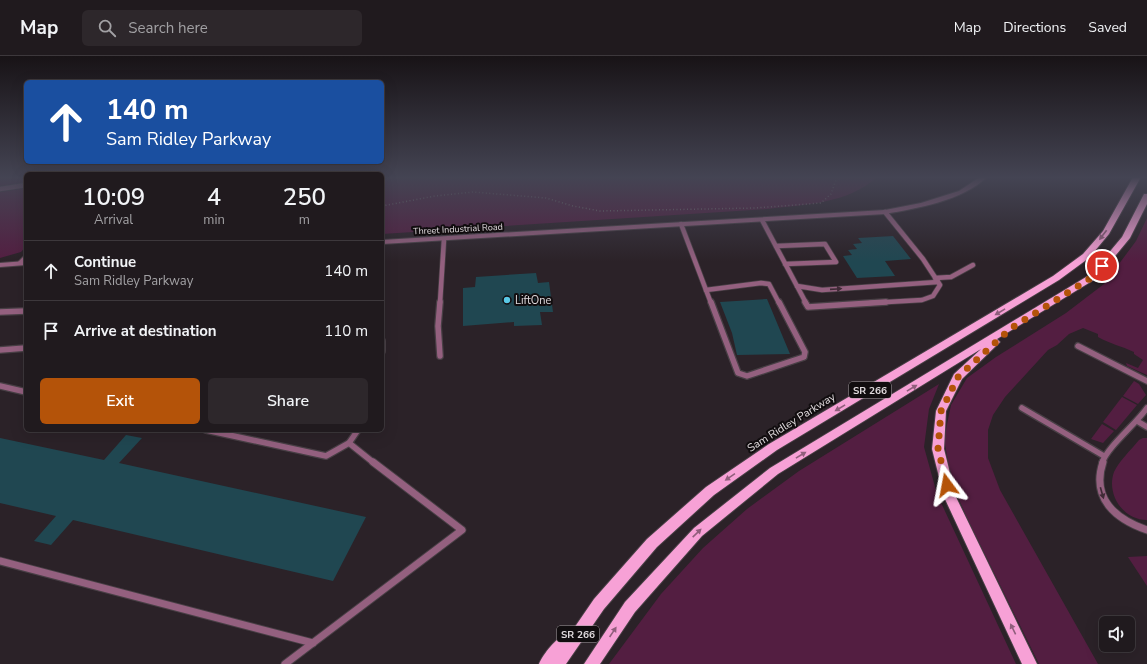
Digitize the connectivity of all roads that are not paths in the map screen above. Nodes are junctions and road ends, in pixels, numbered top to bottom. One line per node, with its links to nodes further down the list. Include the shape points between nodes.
1 (915, 205): 4 (street, Threet Industrial Road)
2 (1121, 205): 37 (main road, Sam Ridley Parkway / SR 266, one-way to 37, via 1106,232 1086,256 1056,278 773,447 710,491 652,544)
3 (1142, 205): 19 (main road, SR 266, via 1126,238 1094,276)
4 (884, 212): 5 (street, Threet Industrial Road); 14 (lane, via 923,259)
5 (762, 220): 6 (street, Threet Industrial Road); 9 (lane)
6 (682, 224): 7 (street, Threet Industrial Road); 16 (lane)
7 (444, 238): 8 (street, Threet Industrial Road); 23 (lane, via 438,326)
8 (384, 242)
9 (776, 246): 11 (lane); 11 (lane, via 825,244 836,262)
10 (23, 264): 12 (street)
11 (785, 264): 15 (lane)
12 (0, 265)
13 (972, 265): 14 (lane, via 951,277)
14 (936, 280): 15 (lane, one-way to 14, via 822,290); 15 (lane, via 940,285 933,296 922,300 808,307)
15 (797, 286)
16 (706, 290): 16 (lane, via 738,373 747,376 804,357 805,352 769,284)
17 (24, 311): 18 (lane)
18 (0, 312)
19 (1010, 329): 42 (main road, SR 266, one-way to 19, via 630,607 698,532 774,471); 43 (main road, one-way to 19, via 950,497 938,449 941,411 958,377)
20 (1078, 346): 24 (lane)
21 (24, 348): 22 (lane)
22 (0, 350)
23 (440, 356)
24 (1147, 381)
25 (0, 386): 26 (lane)
26 (24, 392)
27 (1022, 408): 34 (lane)
28 (1147, 408): 29 (lane)
29 (1137, 421): 30 (lane); 34 (lane)
30 (1147, 427)
31 (215, 432): 33 (lane, via 326,456)
32 (357, 432): 33 (lane)
33 (349, 443): 38 (lane, via 462,530)
34 (1104, 456): 35 (lane, one-way to 35, via 1098,480 1102,498 1109,509 1124,520)
35 (1147, 530)
36 (0, 561): 38 (lane)
37 (599, 604): 40 (main road); 41 (main road, Sam Ridley Parkway / SR 266)
38 (313, 643): 39 (lane)
39 (284, 664)
40 (546, 664)
41 (558, 664)
42 (591, 664)
43 (1030, 664)

